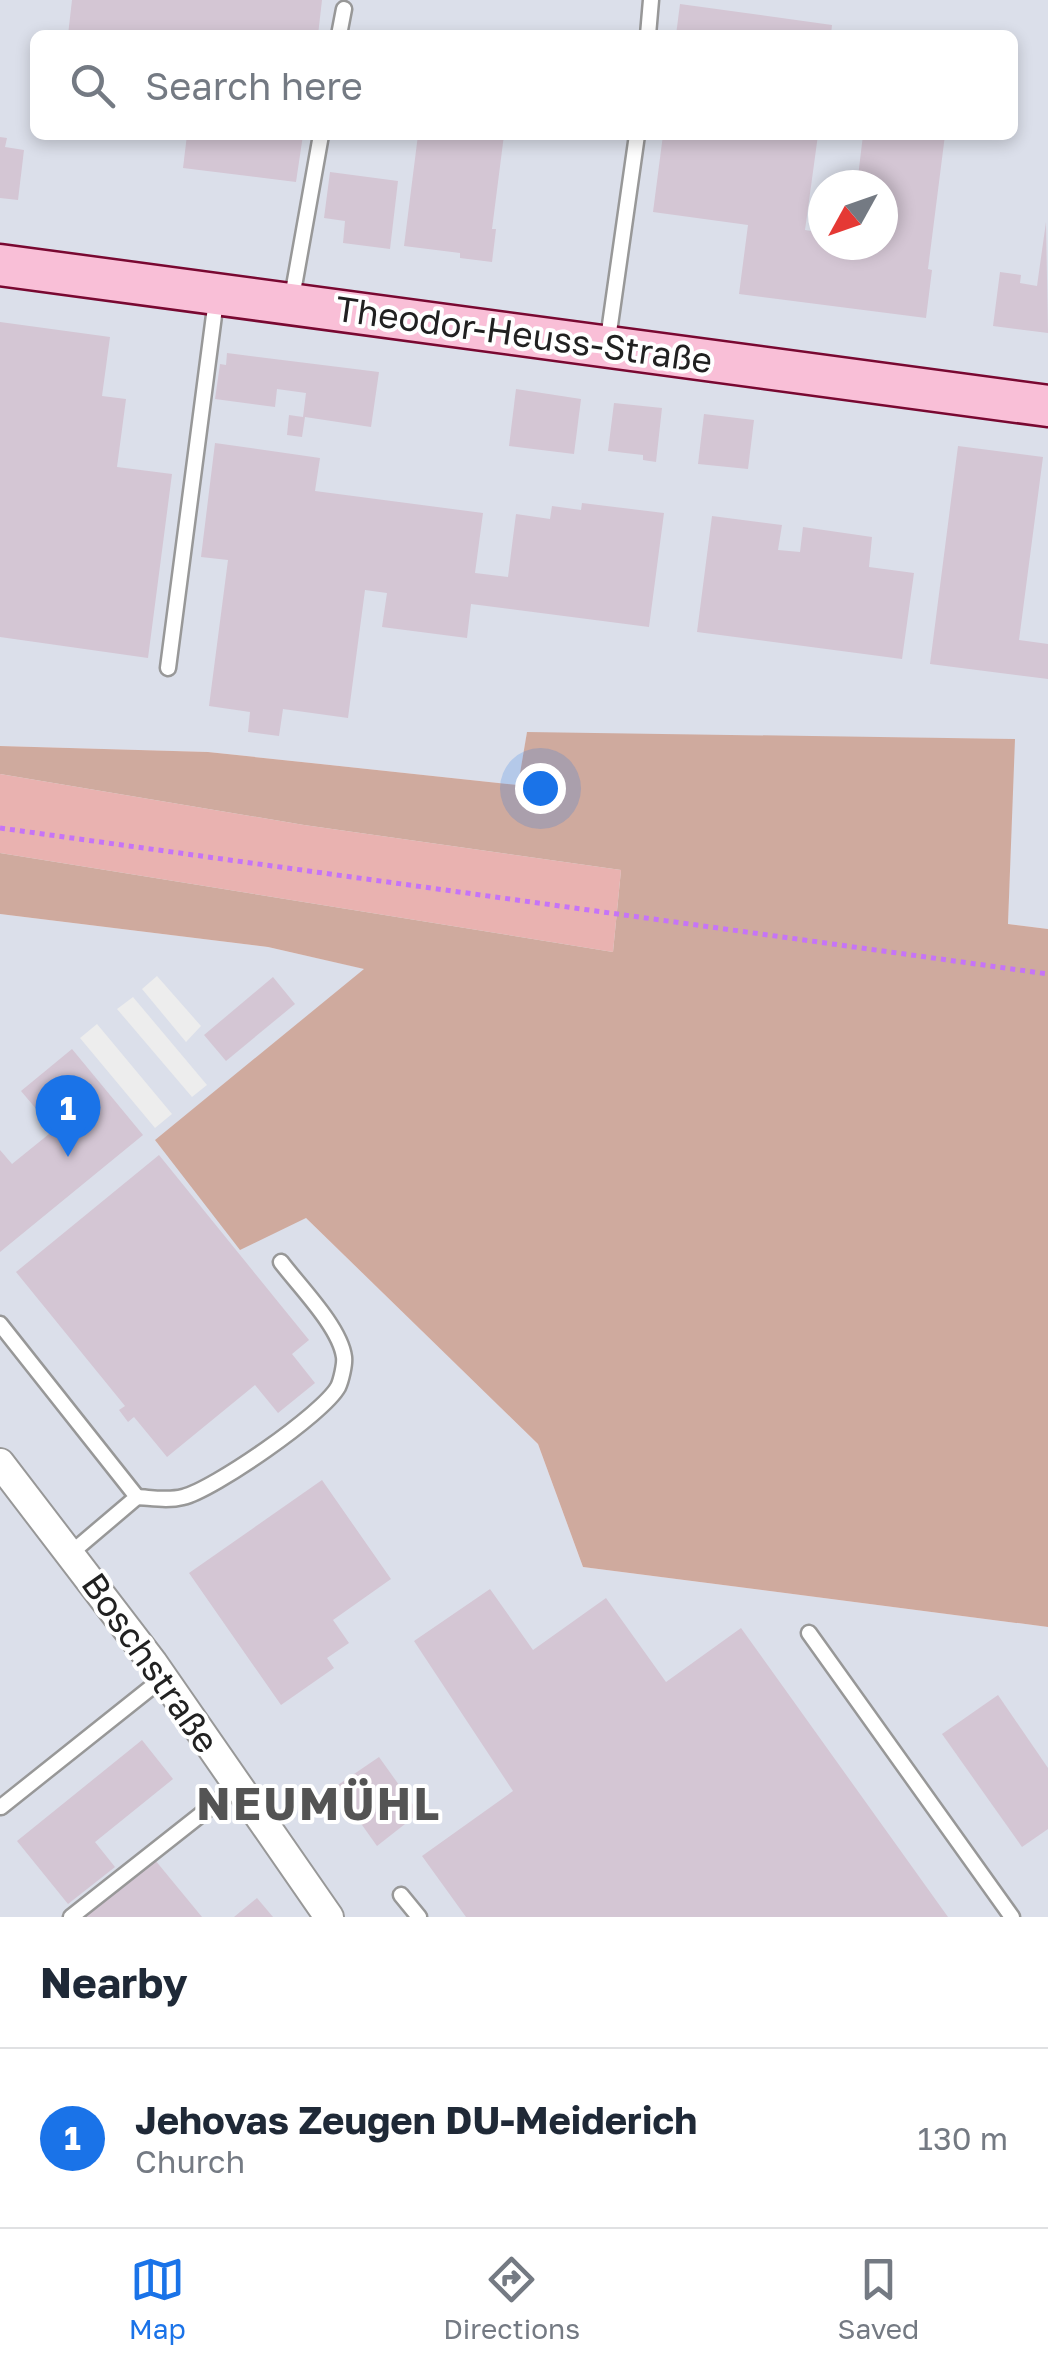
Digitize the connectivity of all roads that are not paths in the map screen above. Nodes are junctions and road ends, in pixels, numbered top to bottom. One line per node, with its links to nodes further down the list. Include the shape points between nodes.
1 (651, 0): 4 (lane)
2 (344, 9): 3 (lane)
3 (340, 30)
4 (648, 30)
5 (320, 140): 9 (lane)
6 (637, 140): 10 (lane)
7 (0, 265): 8 (street, Theodor-Heuss-Straße)
8 (217, 294): 9 (street, Theodor-Heuss-Straße); 12 (lane)
9 (290, 304): 10 (street, Theodor-Heuss-Straße)
10 (607, 346): 11 (street, Theodor-Heuss-Straße)
11 (1048, 406)
12 (168, 668)
13 (281, 1262): 16 (lane, via 332,1329 344,1358 338,1387 307,1419 219,1481 186,1497)
14 (0, 1324): 16 (lane)
15 (0, 1463): 17 (street, Boschstraße)
16 (138, 1496): 17 (lane)
17 (71, 1553): 19 (street, Boschstraße)
18 (810, 1633): 26 (lane)
19 (163, 1678): 20 (street, Boschstraße); 21 (lane)
20 (237, 1786): 23 (lane); 24 (street, Boschstraße)
21 (1, 1807)
22 (401, 1895): 25 (lane)
23 (71, 1917)
24 (328, 1917)
25 (418, 1917)
26 (1012, 1917)

